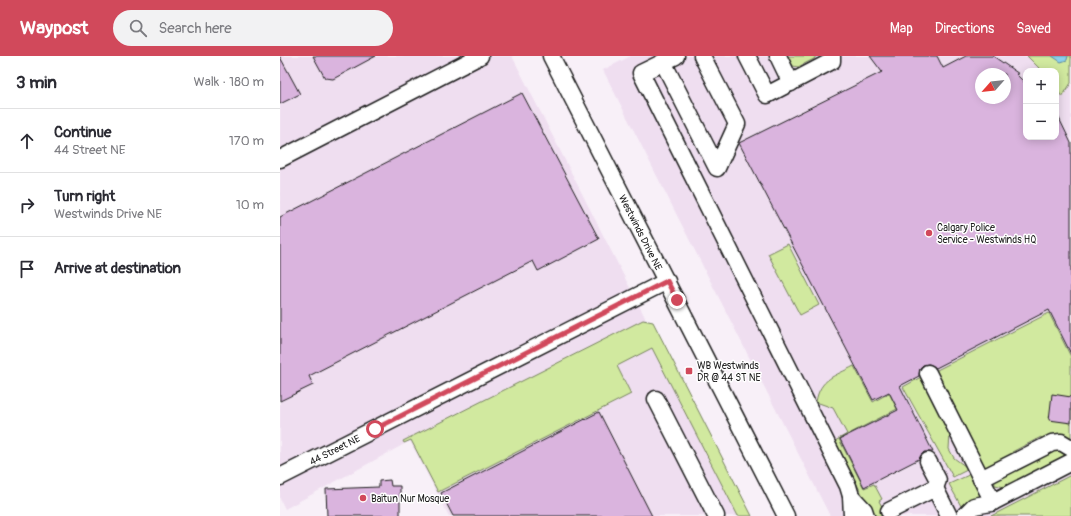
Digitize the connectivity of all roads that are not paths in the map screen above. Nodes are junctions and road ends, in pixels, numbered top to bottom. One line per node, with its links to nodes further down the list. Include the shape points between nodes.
1 (480, 56): 9 (street)
2 (552, 56): 12 (street, Westwinds Drive NE)
3 (702, 56): 10 (street, via 737,124)
4 (747, 56): 8 (street, via 767,95)
5 (778, 56): 8 (street)
6 (832, 56): 8 (street, via 832,61)
7 (670, 59): 10 (street); 11 (street, via 640,73)
8 (791, 82)
9 (280, 159)
10 (717, 168): 11 (street)
11 (694, 179): 21 (street)
12 (667, 281): 18 (street, 44 Street NE); 25 (street, Westwinds Drive NE)
13 (928, 373): 19 (street)
14 (656, 399): 24 (street)
15 (1071, 448): 19 (street, via 1061,442 1052,443)
16 (928, 461): 20 (street, via 938,480)
17 (1071, 462): 22 (street)
18 (280, 477)
19 (981, 479): 22 (street)
20 (935, 488): 23 (street); 28 (street)
21 (851, 496): 26 (street); 27 (street)
22 (992, 502): 29 (street, via 974,506); 30 (street, via 979,515)
23 (889, 511)
24 (716, 516)
25 (786, 516)
26 (852, 516)
27 (866, 516)
28 (949, 516)
29 (964, 516)
30 (968, 516)

